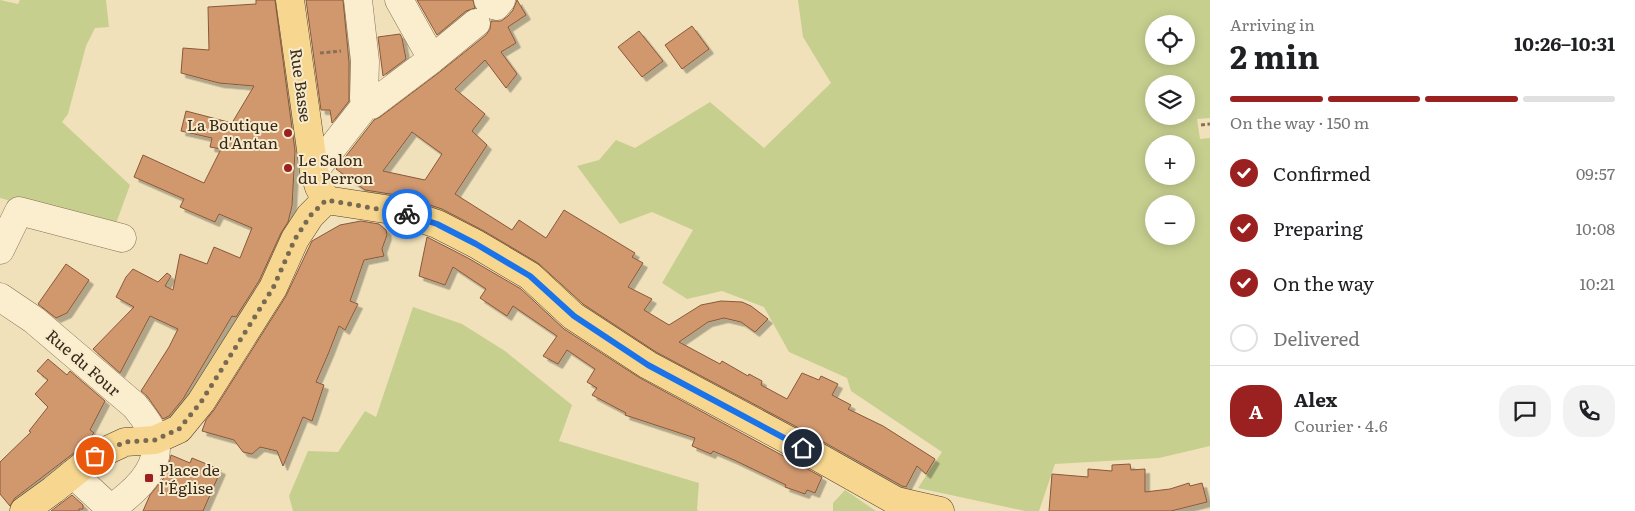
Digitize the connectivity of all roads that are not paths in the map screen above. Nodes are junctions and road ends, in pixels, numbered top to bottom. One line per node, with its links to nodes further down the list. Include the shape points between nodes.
1 (290, 0): 8 (main road, Rue Basse)
2 (358, 0): 7 (street, via 365,62)
3 (399, 0): 6 (street)
4 (501, 0): 5 (street, via 496,6)
5 (482, 11): 6 (street)
6 (432, 59): 7 (street)
7 (365, 106): 8 (street)
8 (314, 170): 9 (main road, Rue Basse)
9 (326, 200): 13 (main road, via 310,216 295,239 273,288 201,402 179,429); 17 (main road, via 398,212 437,224 530,276 574,316 648,365 896,501)
10 (122, 238): 11 (street, via 19,211)
11 (0, 250)
12 (0, 297): 13 (street, Rue du Four, via 34,320 135,406)
13 (155, 440): 14 (main road, via 125,442 95,456); 15 (street, via 151,467 142,481)
14 (63, 482): 15 (street); 16 (main road)
15 (109, 510)
16 (24, 511)
17 (940, 511)

